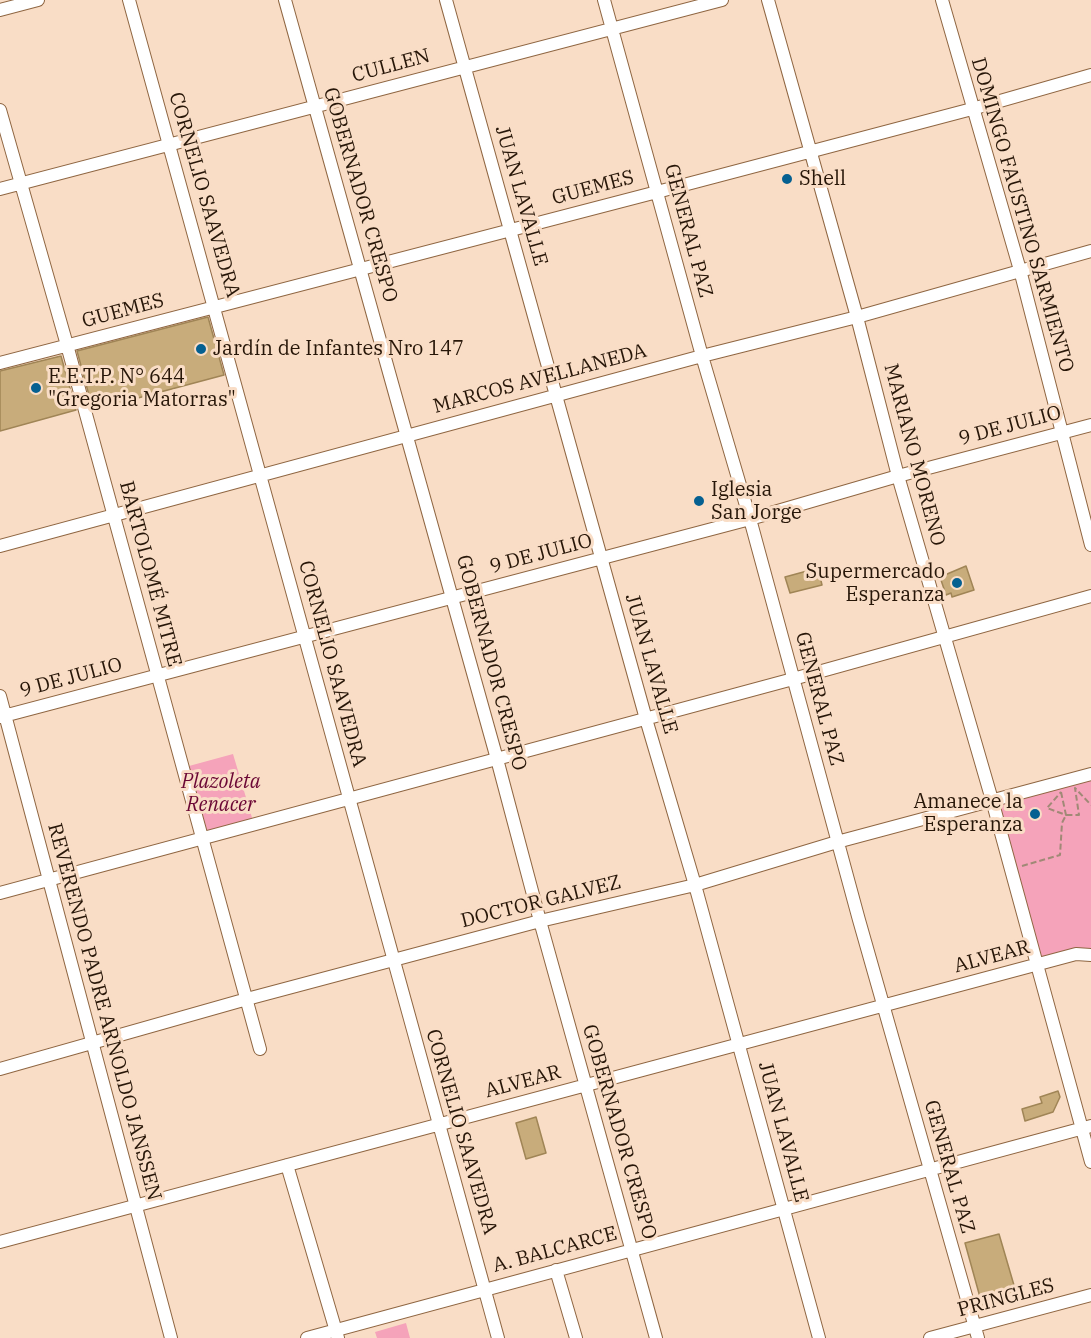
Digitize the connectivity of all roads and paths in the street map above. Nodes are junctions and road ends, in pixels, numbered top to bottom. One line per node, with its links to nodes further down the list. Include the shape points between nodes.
1 (38, 0): 9 (street)
2 (129, 0): 16 (street, CORNELIO SAAVEDRA)
3 (285, 0): 13 (street, GOBERNADOR CRESPO)
4 (446, 0): 11 (street, JUAN LAVALLE)
5 (604, 0): 10 (street, GENERAL PAZ)
6 (722, 0): 10 (street, CULLEN)
7 (768, 0): 17 (street, MARIANO MORENO)
8 (942, 0): 14 (street, DOMINGO FAUSTINO SARMIENTO)
9 (0, 10)
10 (612, 29): 11 (street, CULLEN); 20 (street, GENERAL PAZ)
11 (464, 67): 13 (street, CULLEN); 21 (street, JUAN LAVALLE)
12 (1091, 75): 14 (street, GUEMES)
13 (315, 106): 16 (street, CULLEN); 23 (street, GOBERNADOR CRESPO)
14 (972, 109): 17 (street, GUEMES); 24 (street, DOMINGO FAUSTINO SARMIENTO)
15 (0, 110): 18 (street, BARTOLOMÉ MITRE)
16 (169, 145): 18 (street, CULLEN); 25 (street, CORNELIO SAAVEDRA)
17 (810, 151): 20 (street, GUEMES); 26 (street, MARIANO MORENO)
18 (21, 183): 19 (street, CULLEN); 27 (street, BARTOLOMÉ MITRE)
19 (0, 189)
20 (657, 192): 21 (street, GUEMES); 28 (street, GENERAL PAZ)
21 (510, 230): 23 (street, GUEMES); 30 (street, JUAN LAVALLE)
22 (1091, 251): 24 (street, MARCOS AVELLANEDA)
23 (360, 269): 25 (street, GUEMES); 33 (street, GOBERNADOR CRESPO)
24 (1020, 270): 26 (street, MARCOS AVELLANEDA); 32 (street, DOMINGO FAUSTINO SARMIENTO)
25 (215, 307): 27 (street, GUEMES); 34 (street, CORNELIO SAAVEDRA)
26 (857, 317): 28 (street, MARCOS AVELLANEDA); 35 (street, MARIANO MORENO)
27 (67, 345): 29 (street, GUEMES); 36 (street, BARTOLOMÉ MITRE)
28 (702, 356): 30 (street, MARCOS AVELLANEDA); 37 (street, GENERAL PAZ)
29 (0, 363)
30 (556, 395): 33 (street, MARCOS AVELLANEDA); 40 (street, JUAN LAVALLE)
31 (1091, 425): 32 (street, 9 DE JULIO)
32 (1062, 432): 35 (street, 9 DE JULIO); 38 (street, DOMINGO FAUSTINO SARMIENTO)
33 (407, 436): 34 (street, MARCOS AVELLANEDA); 42 (street, GOBERNADOR CRESPO)
34 (261, 475): 36 (street, MARCOS AVELLANEDA); 43 (street, CORNELIO SAAVEDRA)
35 (898, 476): 37 (street, 9 DE JULIO); 44 (street, MARIANO MORENO)
36 (114, 515): 39 (street, MARCOS AVELLANEDA); 45 (street, BARTOLOMÉ MITRE)
37 (750, 519): 40 (street, 9 DE JULIO); 46 (street, GENERAL PAZ)
38 (1091, 545)
39 (0, 546)
40 (602, 558): 42 (street, 9 DE JULIO); 49 (street, JUAN LAVALLE)
41 (1091, 596): 44 (street)
42 (452, 598): 43 (street, 9 DE JULIO); 50 (street, GOBERNADOR CRESPO)
43 (305, 637): 45 (street, 9 DE JULIO); 52 (street, CORNELIO SAAVEDRA)
44 (944, 637): 46 (street); 53 (street, MARIANO MORENO)
45 (158, 675): 48 (street, 9 DE JULIO); 56 (street, BARTOLOMÉ MITRE)
46 (794, 679): 49 (street); 57 (street, GENERAL PAZ)
47 (0, 696): 48 (street, REVERENDO PADRE ARNOLDO JANSSEN)
48 (3, 716): 59 (street, REVERENDO PADRE ARNOLDO JANSSEN)
49 (646, 719): 50 (street); 60 (street, JUAN LAVALLE)
50 (497, 759): 52 (street); 62 (street, GOBERNADOR CRESPO)
51 (1091, 774): 53 (street, DOCTOR GALVEZ)
52 (349, 800): 56 (street); 64 (street, CORNELIO SAAVEDRA)
53 (992, 800): 57 (street, DOCTOR GALVEZ); 58 (street, MARIANO MORENO)
54 (1091, 805): 55 (path, via 1075,788 1079,815)
55 (1066, 815): 55 (path, via 1064,804 1061,792 1047,808); 58 (path, via 1060,855)
56 (203, 839): 59 (street); 66 (street, BARTOLOMÉ MITRE)
57 (837, 842): 60 (street, DOCTOR GALVEZ); 67 (street, GENERAL PAZ)
58 (1011, 869): 65 (street, MARIANO MORENO)
59 (50, 880): 61 (street); 68 (street, REVERENDO PADRE ARNOLDO JANSSEN)
60 (695, 885): 62 (street, DOCTOR GALVEZ); 69 (street, JUAN LAVALLE)
61 (0, 893)
62 (540, 921): 64 (street, DOCTOR GALVEZ); 72 (street, GOBERNADOR CRESPO)
63 (1091, 956): 65 (street, ALVEAR, via 1076,954)
64 (393, 960): 66 (street, DOCTOR GALVEZ); 73 (street, CORNELIO SAAVEDRA)
65 (1036, 965): 67 (street, ALVEAR); 74 (street, MARIANO MORENO)
66 (247, 999): 68 (street, DOCTOR GALVEZ); 70 (street, BARTOLOMÉ MITRE)
67 (884, 1006): 69 (street, ALVEAR); 77 (street, GENERAL PAZ)
68 (94, 1044): 71 (street, DOCTOR GALVEZ); 78 (street, REVERENDO PADRE ARNOLDO JANSSEN)
69 (740, 1044): 72 (street, ALVEAR); 79 (street, JUAN LAVALLE)
70 (260, 1049)
71 (0, 1069)
72 (585, 1085): 73 (street, ALVEAR); 81 (street, GOBERNADOR CRESPO)
73 (439, 1124): 76 (street, ALVEAR); 83 (street, CORNELIO SAAVEDRA)
74 (1086, 1127): 75 (street, MARIANO MORENO); 77 (street, A. BALCARCE)
75 (1091, 1162)
76 (287, 1165): 78 (street, ALVEAR); 86 (street)
77 (929, 1169): 79 (street, A. BALCARCE); 85 (street, GENERAL PAZ)
78 (135, 1206): 80 (street, ALVEAR); 87 (street, REVERENDO PADRE ARNOLDO JANSSEN)
79 (784, 1209): 81 (street, A. BALCARCE); 92 (street, JUAN LAVALLE)
80 (0, 1242)
81 (631, 1250): 82 (street, A. BALCARCE); 91 (street, GOBERNADOR CRESPO)
82 (556, 1270): 83 (street, A. BALCARCE); 90 (street)
83 (485, 1289): 86 (street, A. BALCARCE); 89 (street, CORNELIO SAAVEDRA)
84 (1091, 1295): 85 (street, PRINGLES)
85 (976, 1332): 93 (street, PRINGLES)
86 (337, 1334): 88 (street, A. BALCARCE)
87 (171, 1338)
88 (306, 1338)
89 (498, 1338)
90 (576, 1338)
91 (656, 1338)
92 (819, 1338)
93 (930, 1338)

